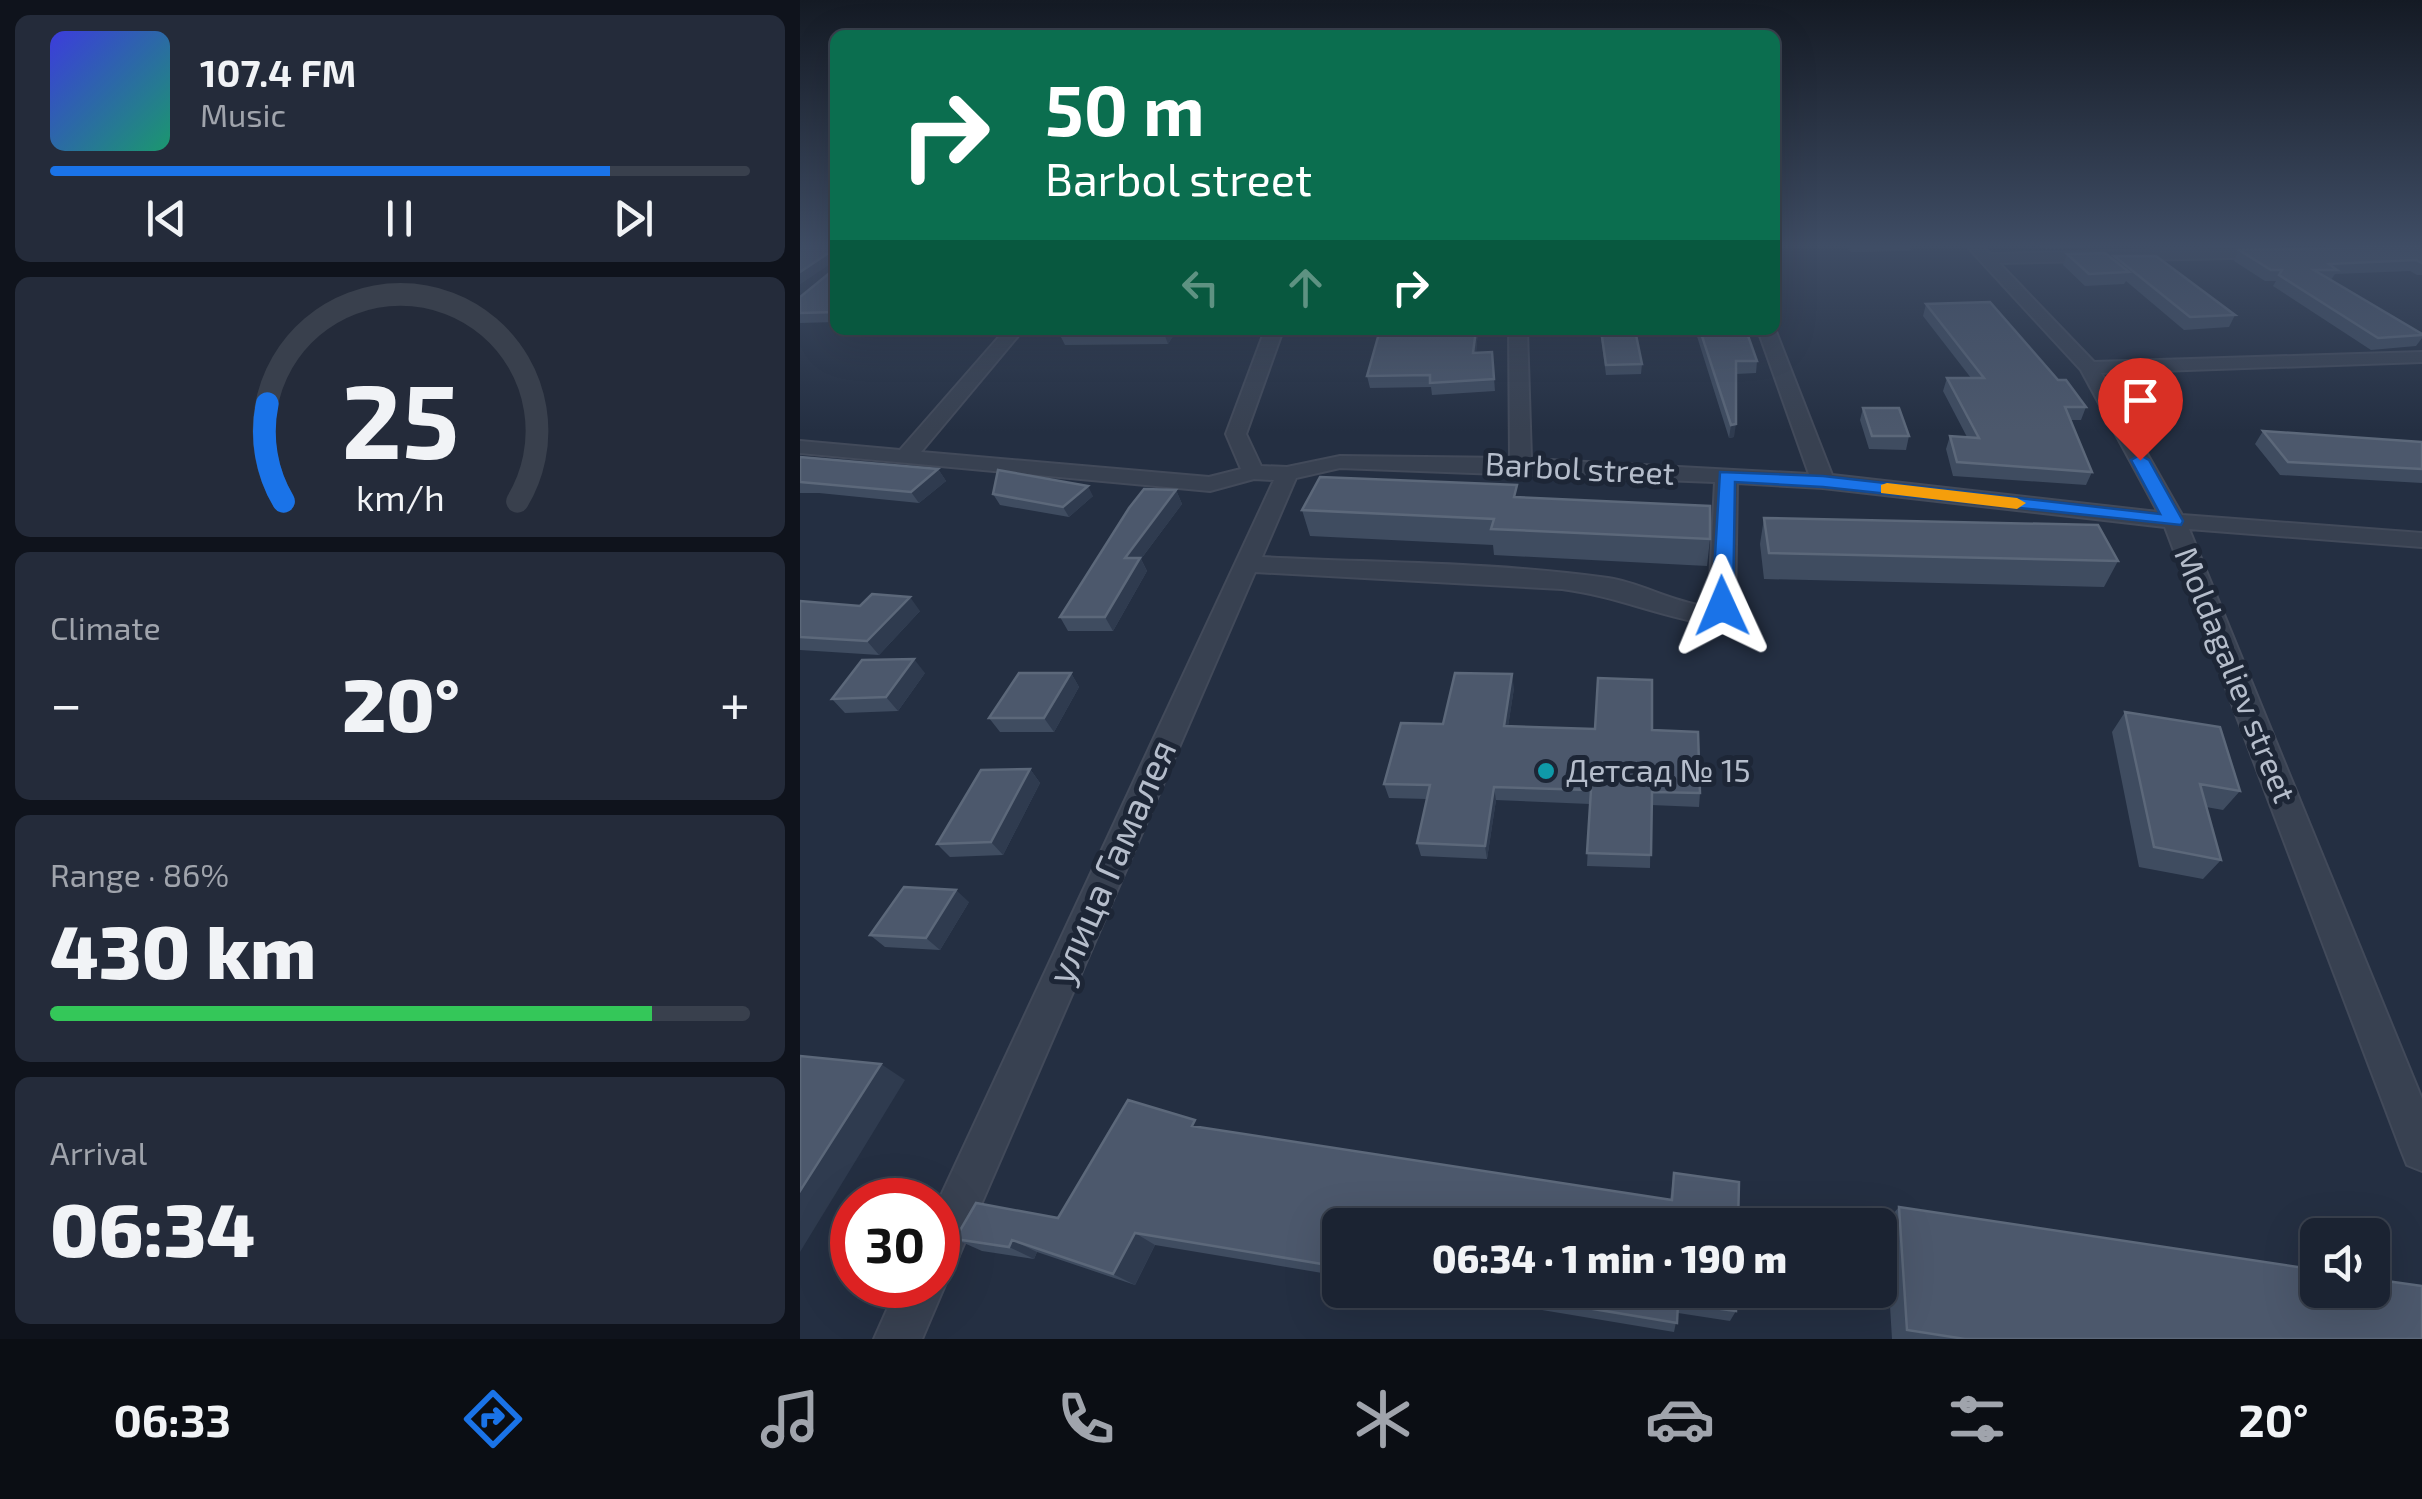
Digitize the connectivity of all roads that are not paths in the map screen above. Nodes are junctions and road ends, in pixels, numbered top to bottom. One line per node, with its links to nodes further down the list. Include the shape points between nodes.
1 (2031, 306): 7 (street, Moldagaliev street)
2 (1010, 335): 9 (street)
3 (1272, 335): 11 (street, via 1236,434)
4 (1518, 335): 10 (street)
5 (1769, 335): 14 (street)
6 (2422, 356): 7 (street)
7 (2089, 368): 15 (street, Moldagaliev street)
8 (800, 447): 9 (street, Barbol street)
9 (905, 457): 11 (street, Barbol street, via 1210,484)
10 (1520, 465): 12 (street, Barbol street, via 1340,462); 13 (street, Barbol street)
11 (1253, 472): 12 (street, Barbol street)
12 (1287, 474): 17 (street, улица Гамалея)
13 (1726, 476): 14 (street, Barbol street); 17 (street, via 1722,606 1708,615 1579,583)
14 (1823, 482): 15 (street, Barbol street)
15 (2174, 521): 16 (street, Barbol street); 18 (street, Moldagaliev street)
16 (2422, 540)
17 (1246, 564): 19 (street, улица Гамалея)
18 (2422, 1150)
19 (960, 1202)
20 (912, 1308): 21 (street)
21 (898, 1339)

